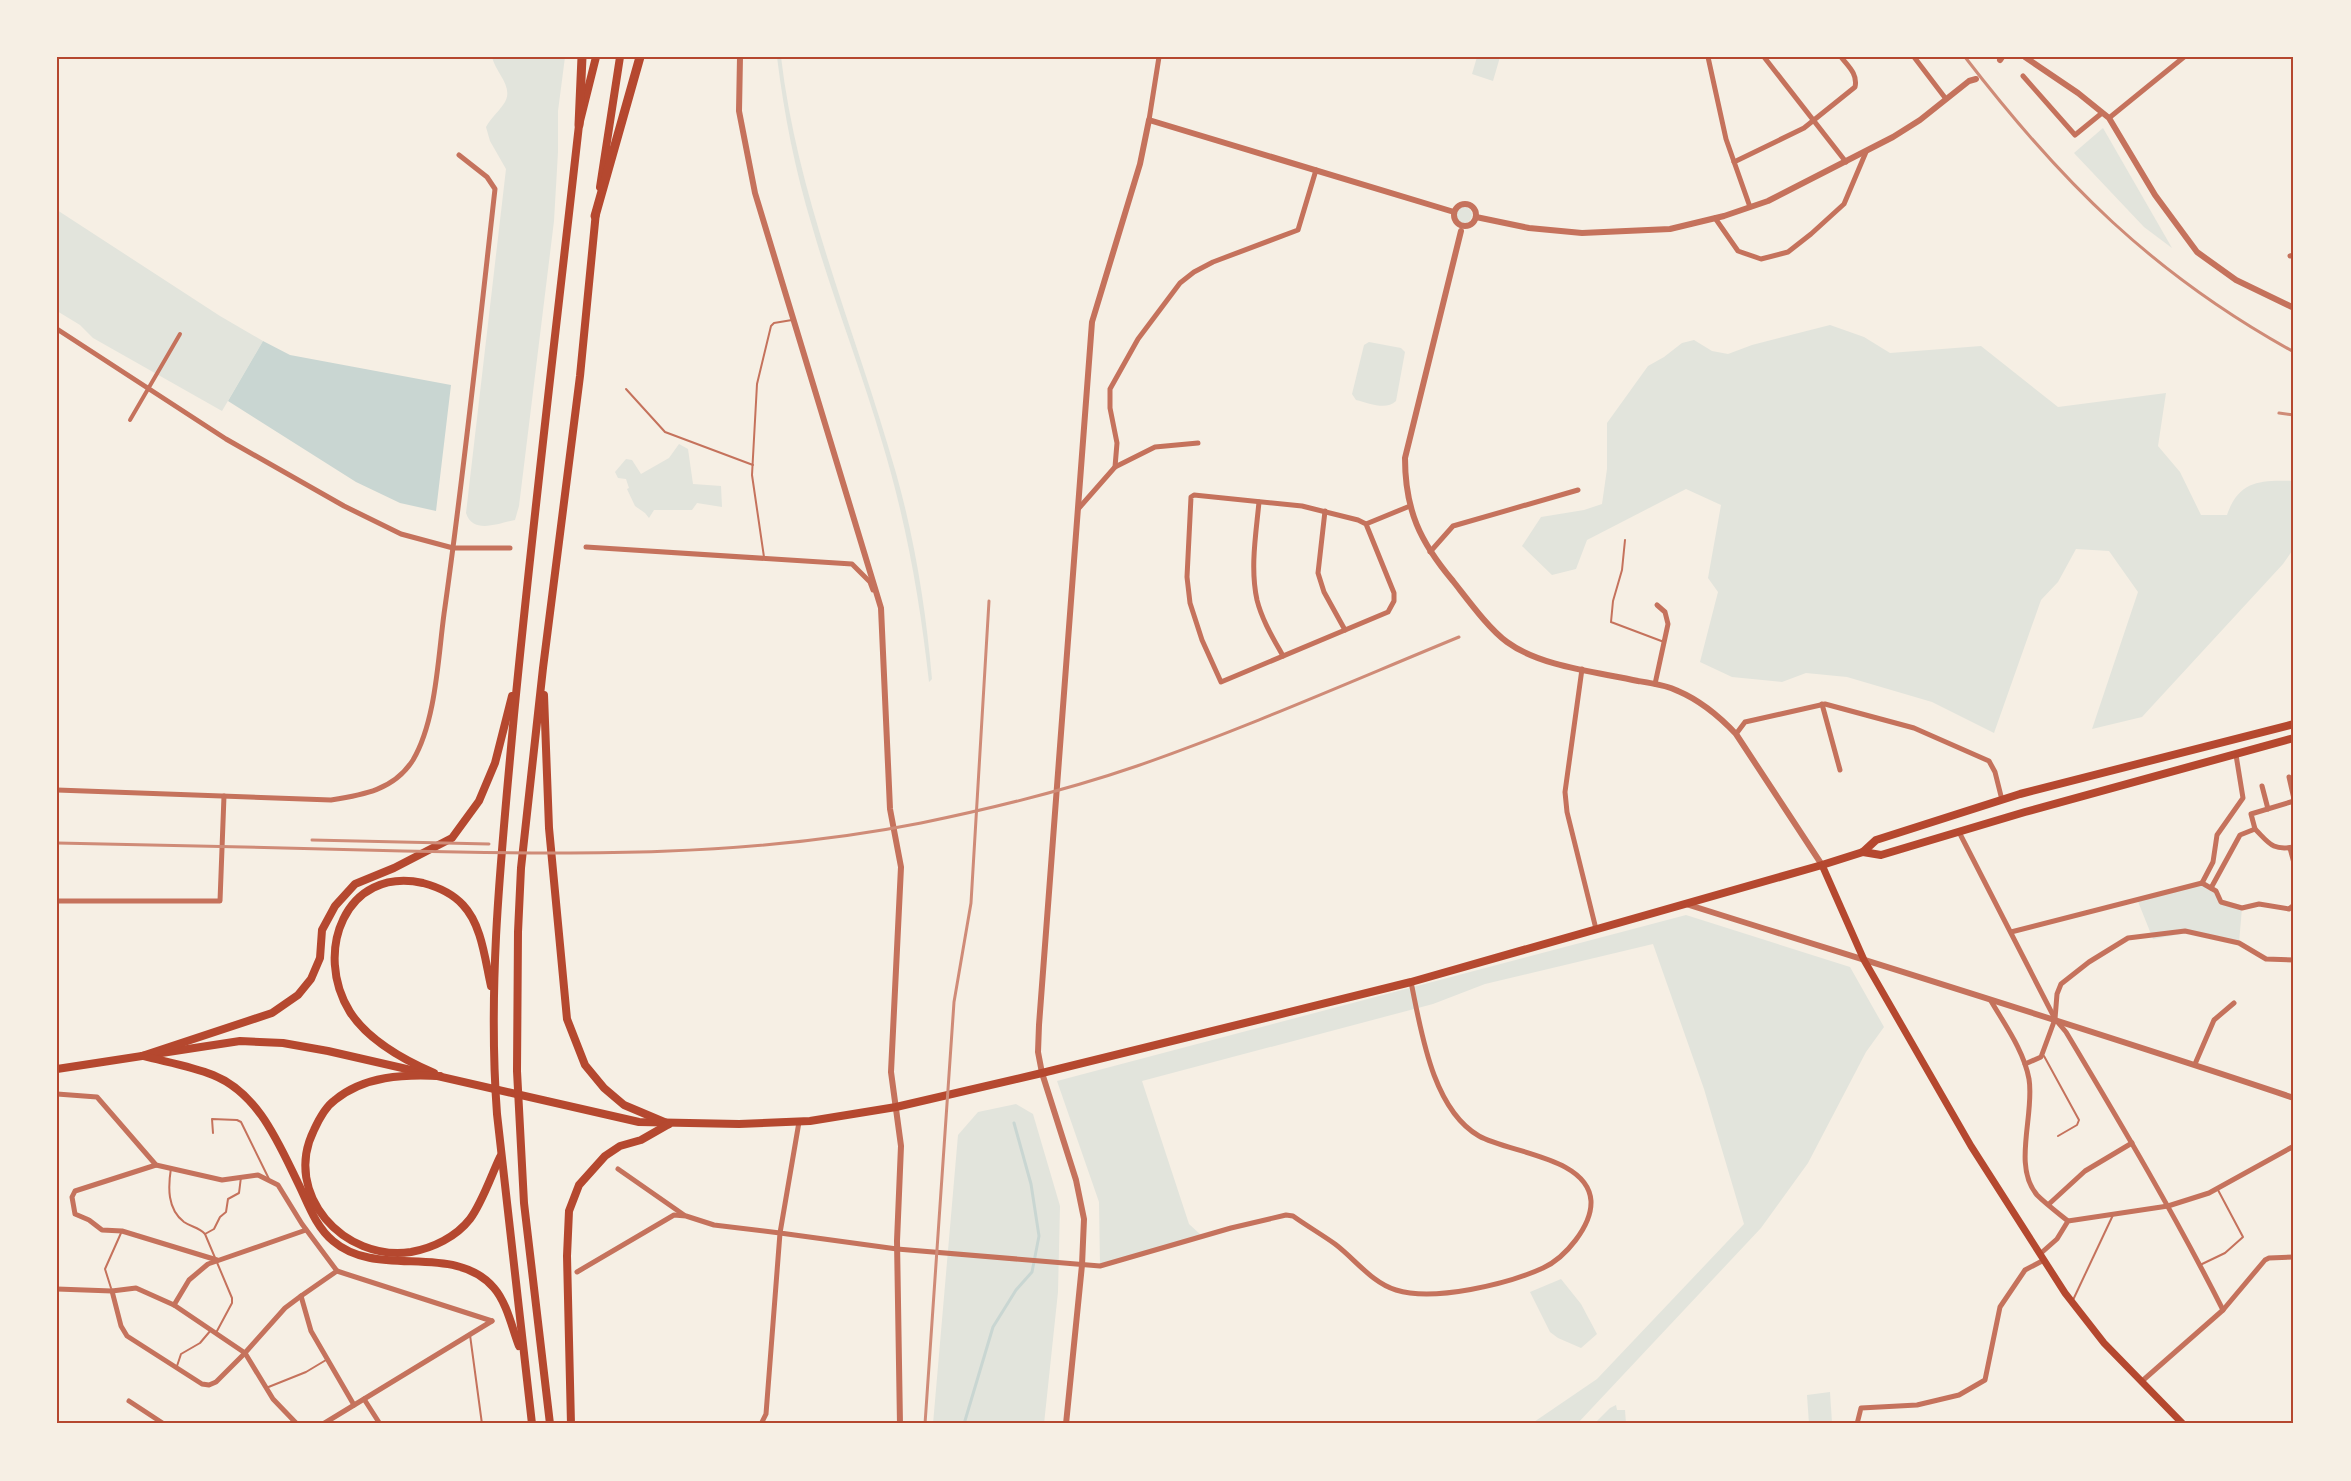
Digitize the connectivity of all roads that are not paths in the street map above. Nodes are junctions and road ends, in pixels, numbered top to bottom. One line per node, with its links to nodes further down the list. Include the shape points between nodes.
1 (582, 57): 20 (highway)
2 (596, 57): 20 (main road)
3 (620, 57): 28 (main road)
4 (640, 57): 28 (highway)
5 (740, 57): 33 (street, via 740,124 755,193)
6 (1159, 57): 18 (street)
7 (1707, 57): 23 (street)
8 (1764, 57): 19 (street)
9 (1840, 57): 19 (street, via 1854,73 1855,87)
10 (1914, 57): 15 (street)
11 (2025, 57): 16 (street)
12 (2184, 57): 17 (street)
13 (1971, 73): 15 (street, via 1972,80)
14 (2023, 76): 16 (street, via 2075,135)
15 (1946, 99): 21 (street, via 1920,120)
16 (2102, 113): 17 (street)
17 (2109, 118): 32 (street, via 2155,195 2197,252 2236,280)
18 (1149, 120): 25 (street); 44 (street, via 1140,164 1092,322)
19 (1814, 120): 23 (street, via 1796,133); 24 (street)
20 (579, 125): 60 (main road)
21 (1866, 152): 24 (street); 30 (street, via 1844,204 1788,252 1761,259 1738,251)
22 (459, 155): 49 (street, via 487,177 495,189)
23 (1734, 162): 26 (street)
24 (1846, 162): 26 (street)
25 (1316, 170): 27 (street); 40 (street, via 1298,230 1194,272 1180,283 1138,339 1110,388 1118,443)
26 (1750, 207): 30 (street)
27 (1454, 212): 29 (street, via 1466,204); 31 (street)
28 (595, 216): 58 (main road, via 580,376)
29 (1476, 217): 30 (street, via 1582,233 1670,229); 31 (street, via 1473,224)
30 (1714, 218)
31 (1461, 229): 43 (street, via 1405,458)
32 (2294, 308)
33 (792, 320): 39 (lane, via 774,323 768,331 757,384); 54 (street)
34 (57, 329): 49 (street, via 226,439 344,506 401,534)
35 (180, 334): 37 (street)
36 (626, 389): 39 (lane, via 665,432)
37 (130, 420)
38 (1197, 443): 40 (street, via 1155,447)
39 (753, 465): 52 (lane, via 753,491)
40 (1115, 467): 44 (street)
41 (1578, 490): 51 (street, via 1453,526)
42 (1259, 501): 45 (street); 57 (street, via 1254,574 1257,601); 57 (street, via 1191,497 1186,577 1190,603 1221,682)
43 (1410, 506): 46 (street); 51 (street)
44 (1079, 508): 102 (street, via 1049,870 1038,1046)
45 (1325, 512): 46 (street); 55 (street, via 1318,573)
46 (1366, 524): 55 (street, via 1394,601 1388,612)
47 (1625, 540): 56 (lane, via 1611,622)
48 (586, 547): 52 (street)
49 (453, 548): 50 (street); 73 (street, via 431,706 423,739 412,761 389,785 368,794 331,800)
50 (510, 548)
51 (1430, 552): 59 (street, via 1507,642 1542,659)
52 (764, 557): 54 (street, via 852,564 870,582)
53 (1658, 605): 56 (street, via 1667,615)
54 (881, 608): 106 (street, via 890,810 901,867 891,1072)
55 (1345, 630): 57 (street)
56 (1664, 642): 61 (street)
57 (1283, 656)
58 (543, 668): 108 (main road, via 549,828 567,1019 585,1065 604,1088 624,1105); 160 (main road, via 521,868 516,994 524,1203)
59 (1582, 669): 61 (street); 88 (street, via 1565,792)
60 (519, 673): 94 (main road, via 501,848); 98 (main road, via 495,763 479,801 452,838 356,884 335,906 322,930 320,958 298,995 272,1013)
61 (1655, 684): 66 (street, via 1698,702)
62 (1822, 704): 66 (street, via 1745,722); 69 (street); 74 (street, via 1914,728 1989,761)
63 (2294, 719): 65 (street)
64 (2294, 724): 65 (main road)
65 (2278, 729): 74 (main road)
66 (1736, 734): 82 (street)
67 (2294, 740): 68 (main road)
68 (2236, 755): 78 (main road); 83 (street, via 2243,798 2217,835 2213,862)
69 (1840, 770)
70 (2289, 777): 75 (street)
71 (2262, 786): 76 (street)
72 (57, 790): 73 (street)
73 (224, 796): 85 (street, via 220,901)
74 (2002, 800): 80 (main road, via 1876,840)
75 (2294, 800): 76 (street)
76 (2268, 809): 77 (street, via 2251,814)
77 (2255, 830): 79 (street, via 2273,847); 84 (street, via 2235,840)
78 (1959, 832): 80 (main road, via 1881,855); 89 (street)
79 (2292, 847): 81 (street)
80 (1863, 852): 82 (main road)
81 (2294, 863)
82 (1822, 865): 86 (main road); 90 (main road)
83 (2202, 883): 84 (street); 89 (street)
84 (2211, 888): 87 (street, via 2222,902 2242,908 2259,904 2289,909)
85 (57, 901)
86 (1684, 904): 88 (main road); 90 (street)
87 (2294, 905)
88 (1596, 929): 92 (main road)
89 (2011, 932): 96 (street)
90 (1864, 960): 93 (street); 130 (main road, via 1971,1146)
91 (2294, 960): 96 (street, via 2266,959 2239,943 2185,931 2128,938 2061,984 2056,994)
92 (1411, 982): 102 (main road); 133 (street, via 1438,1086 1454,1114 1479,1136 1570,1168 1582,1181 1591,1198 1591,1208 1577,1240 1545,1267 1487,1286 1439,1293 1392,1289 1335,1244 1286,1215 1100,1266)
93 (1991, 1001): 96 (street); 99 (street)
94 (494, 1002): 103 (main road, via 479,936 464,905 454,897 436,887 411,881 379,885 353,903 334,943 333,965 344,1001 354,1018 385,1046); 113 (main road, via 493,1065)
95 (2234, 1003): 100 (street, via 2214,1020)
96 (2055, 1019): 97 (street); 100 (street); 111 (street)
97 (2042, 1054): 99 (street); 110 (lane, via 2079,1120)
98 (142, 1056): 101 (main road); 103 (main road, via 240,1041 282,1043); 146 (main road, via 194,1068 240,1092 269,1125 316,1221 342,1248 379,1259 456,1265 482,1276 503,1304)
99 (2025, 1064): 120 (street, via 2031,1095 2026,1175 2038,1196)
100 (2195, 1065): 105 (street)
101 (57, 1069)
102 (1042, 1073): 106 (main road); 133 (street, via 1082,1206)
103 (440, 1076): 108 (main road, via 635,1121); 113 (main road, via 382,1079 360,1086 327,1107 311,1135 304,1167 307,1186 323,1218 354,1243 371,1248 406,1252 431,1247 459,1230 470,1218)
104 (57, 1094): 114 (street, via 97,1097)
105 (2294, 1098)
106 (896, 1107): 107 (main road); 129 (street, via 901,1146)
107 (799, 1122): 108 (main road); 127 (street)
108 (669, 1124): 161 (main road, via 604,1156 579,1185 569,1211)
109 (213, 1133): 118 (lane, via 212,1119 241,1122)
110 (2058, 1136)
111 (2132, 1143): 120 (street, via 2085,1170); 121 (street)
112 (2294, 1146): 119 (street)
113 (500, 1156): 146 (main road)
114 (156, 1165): 115 (street); 126 (street, via 74,1193 76,1215 102,1230)
115 (171, 1168): 117 (street, via 222,1180); 128 (lane, via 168,1191 174,1207 185,1222)
116 (618, 1169): 123 (street)
117 (241, 1177): 118 (street, via 258,1175); 128 (lane, via 239,1193 228,1198 226,1212 214,1229)
118 (269, 1179): 125 (street, via 283,1192)
119 (2218, 1189): 121 (street); 134 (lane, via 2243,1237 2226,1252)
120 (2049, 1204): 124 (street)
121 (2168, 1206): 122 (street); 134 (street)
122 (2113, 1215): 124 (street); 140 (lane)
123 (686, 1216): 127 (street, via 714,1226); 136 (street, via 674,1215)
124 (2068, 1221): 130 (street)
125 (306, 1230): 132 (street); 135 (street)
126 (122, 1231): 132 (street); 138 (lane, via 105,1269)
127 (780, 1233): 129 (street); 162 (street, via 766,1414)
128 (205, 1234): 132 (lane)
129 (897, 1249): 133 (street); 163 (street)
130 (2042, 1257): 140 (main road); 165 (street, via 2025,1270 2000,1307 1985,1380 1959,1395 1917,1405 1860,1408)
131 (2294, 1257): 142 (street, via 2265,1260)
132 (217, 1260): 141 (street, via 192,1276); 143 (lane, via 232,1301)
133 (1082, 1265): 164 (street)
134 (2200, 1265): 142 (street)
135 (337, 1271): 139 (street); 144 (street, via 492,1321)
136 (577, 1272)
137 (57, 1289): 138 (street)
138 (112, 1291): 141 (street, via 135,1288); 148 (street, via 127,1336)
139 (301, 1296): 145 (street, via 285,1308); 147 (street, via 311,1331)
140 (2072, 1302): 149 (main road)
141 (174, 1305): 143 (street)
142 (2223, 1310): 149 (street)
143 (213, 1332): 145 (street); 148 (lane, via 181,1354)
144 (470, 1334): 151 (street); 158 (lane)
145 (245, 1353): 148 (street, via 213,1384 202,1384); 150 (street)
146 (524, 1357): 159 (main road)
147 (327, 1359): 150 (lane); 153 (street)
148 (177, 1368)
149 (2141, 1383): 166 (main road)
150 (266, 1388): 155 (street)
151 (364, 1399): 153 (street); 157 (street)
152 (129, 1401): 154 (street)
153 (354, 1405): 156 (street)
154 (164, 1424)
155 (297, 1424)
156 (323, 1424)
157 (380, 1424)
158 (482, 1424)
159 (531, 1424)
160 (550, 1424)
161 (572, 1424)
162 (761, 1424)
163 (900, 1424)
164 (1066, 1424)
165 (1857, 1424)
166 (2183, 1424)

